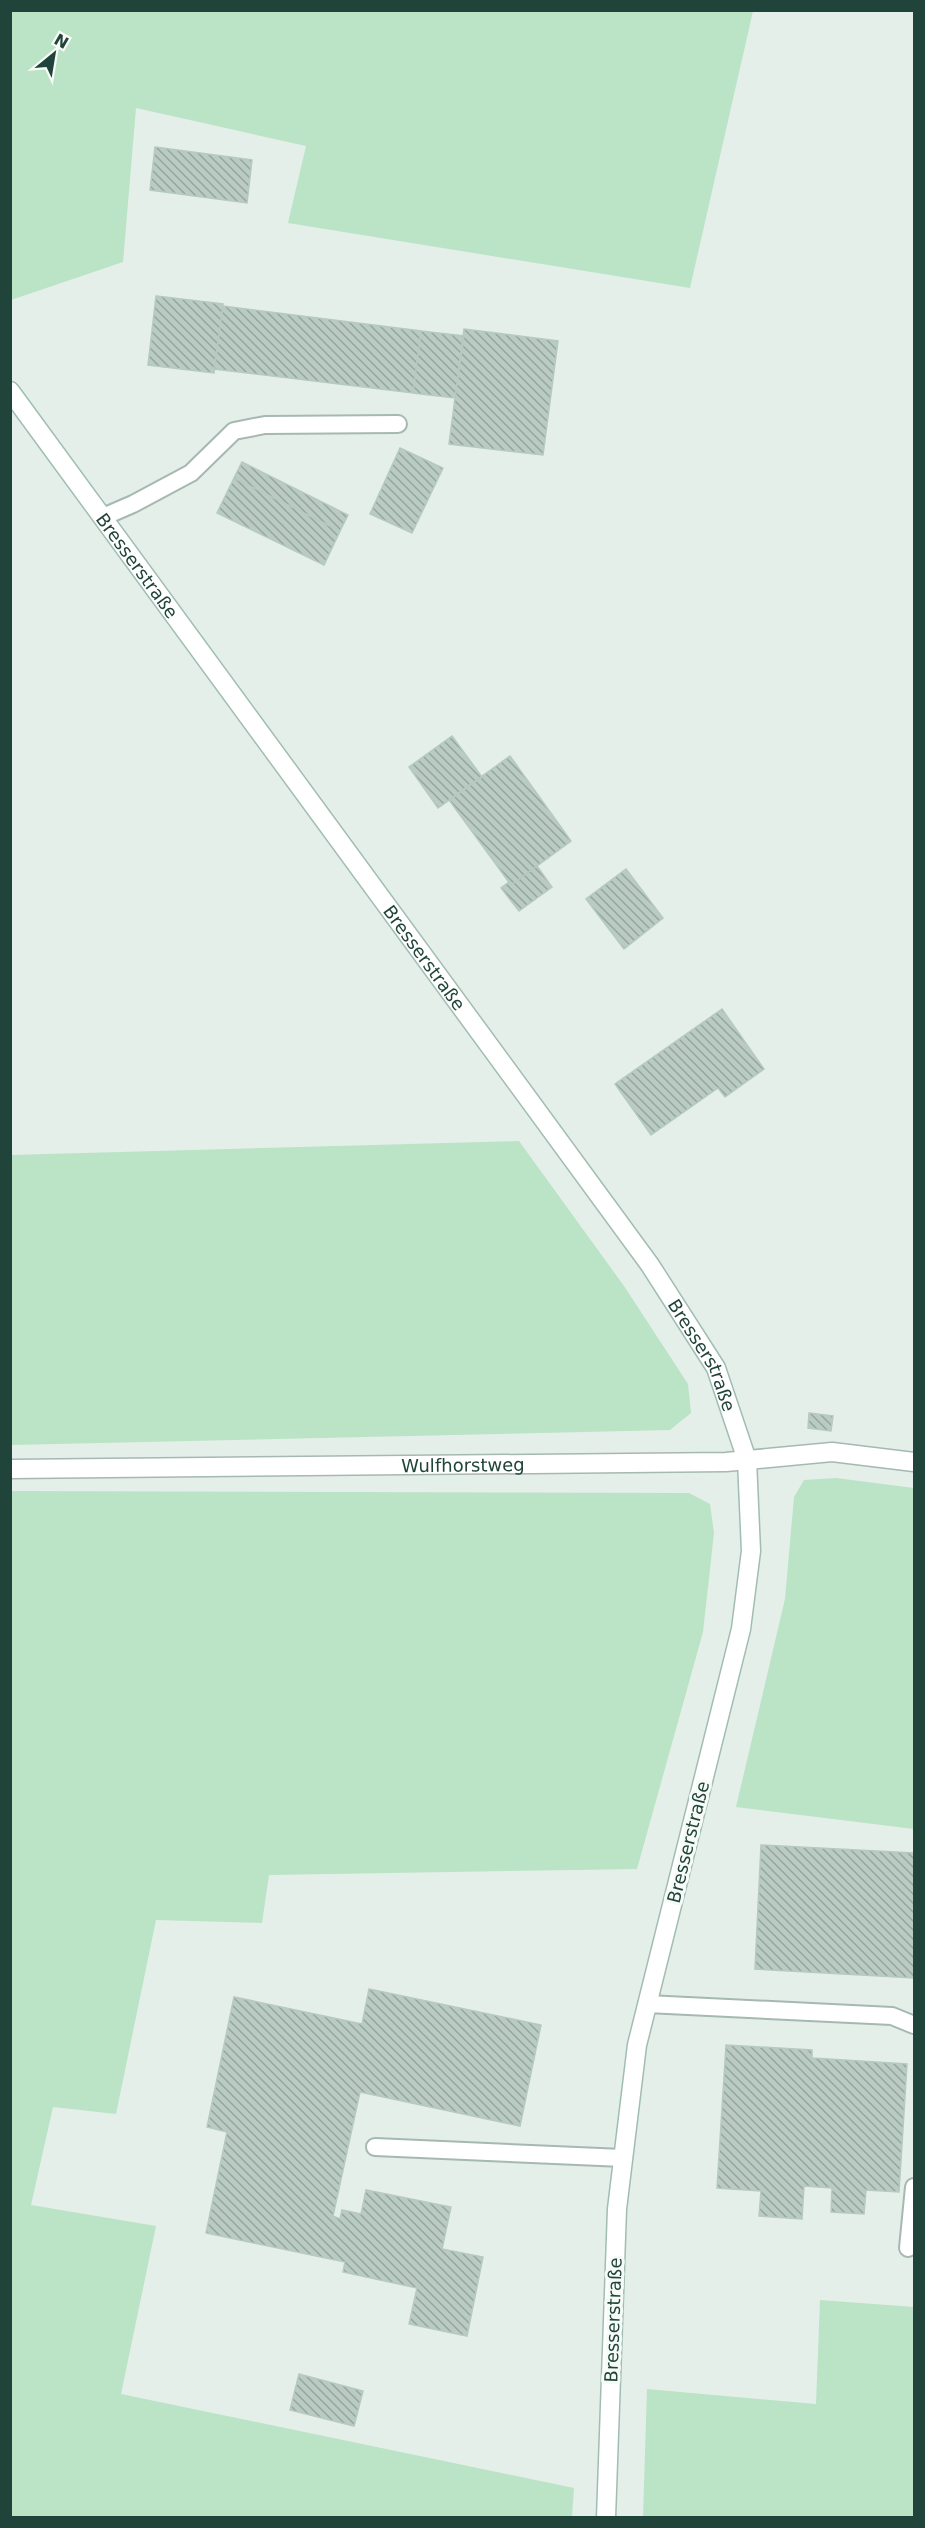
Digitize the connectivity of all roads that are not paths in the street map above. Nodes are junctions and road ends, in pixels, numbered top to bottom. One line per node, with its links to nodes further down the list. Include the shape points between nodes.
1 (10, 391): 3 (street, Bresserstraße)
2 (398, 424): 3 (lane, via 265,425 234,431 191,473)
3 (103, 517): 4 (street, Bresserstraße, via 650,1265 716,1368)
4 (747, 1460): 5 (street, Wulfhorstweg, via 832,1452); 6 (street, Wulfhorstweg); 7 (street, Bresserstraße, via 751,1551 741,1629)
5 (915, 1462)
6 (10, 1469)
7 (647, 2004): 8 (lane, via 892,2016); 10 (street, Bresserstraße, via 637,2045)
8 (915, 2025)
9 (375, 2147): 10 (lane)
10 (623, 2158): 13 (street, Bresserstraße, via 617,2209)
11 (915, 2187): 12 (lane)
12 (908, 2248)
13 (606, 2517)

